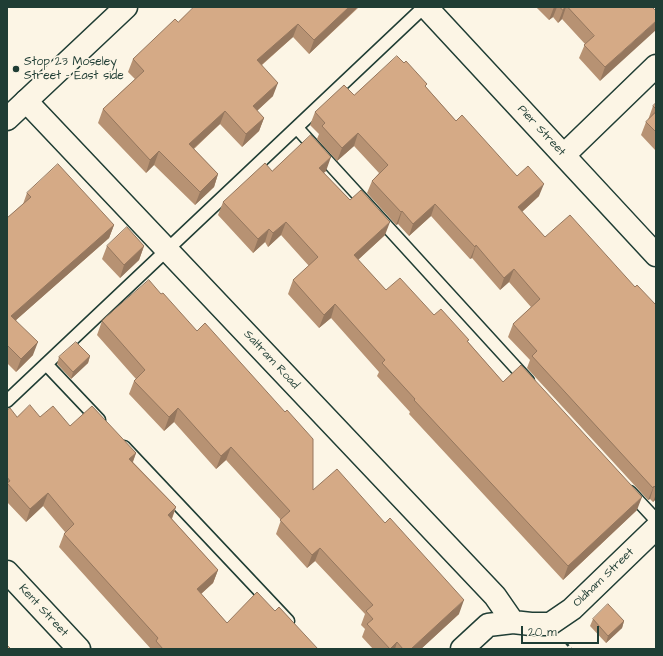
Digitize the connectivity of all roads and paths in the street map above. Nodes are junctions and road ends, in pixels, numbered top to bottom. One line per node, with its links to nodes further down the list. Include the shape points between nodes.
1 (126, 7): 4 (street)
2 (425, 7): 6 (lane); 7 (street, Pier Street)
3 (656, 66): 7 (street)
4 (26, 101): 5 (street); 8 (street, Saltram Road)
5 (7, 119)
6 (296, 128): 8 (lane); 11 (lane)
7 (564, 155): 9 (street, Pier Street)
8 (167, 250): 10 (lane); 19 (street, Saltram Road, via 495,596)
9 (656, 255)
10 (46, 364): 12 (lane); 13 (lane)
11 (538, 392)
12 (7, 401)
13 (106, 428)
14 (117, 440): 20 (lane)
15 (624, 485): 16 (lane)
16 (656, 520)
17 (656, 528): 19 (street, Oldham Street, via 572,609 550,624)
18 (7, 572): 21 (street, Kent Street)
19 (513, 622): 22 (street, Oldham Street, via 488,625)
20 (298, 632)
21 (79, 649)
22 (462, 649)

